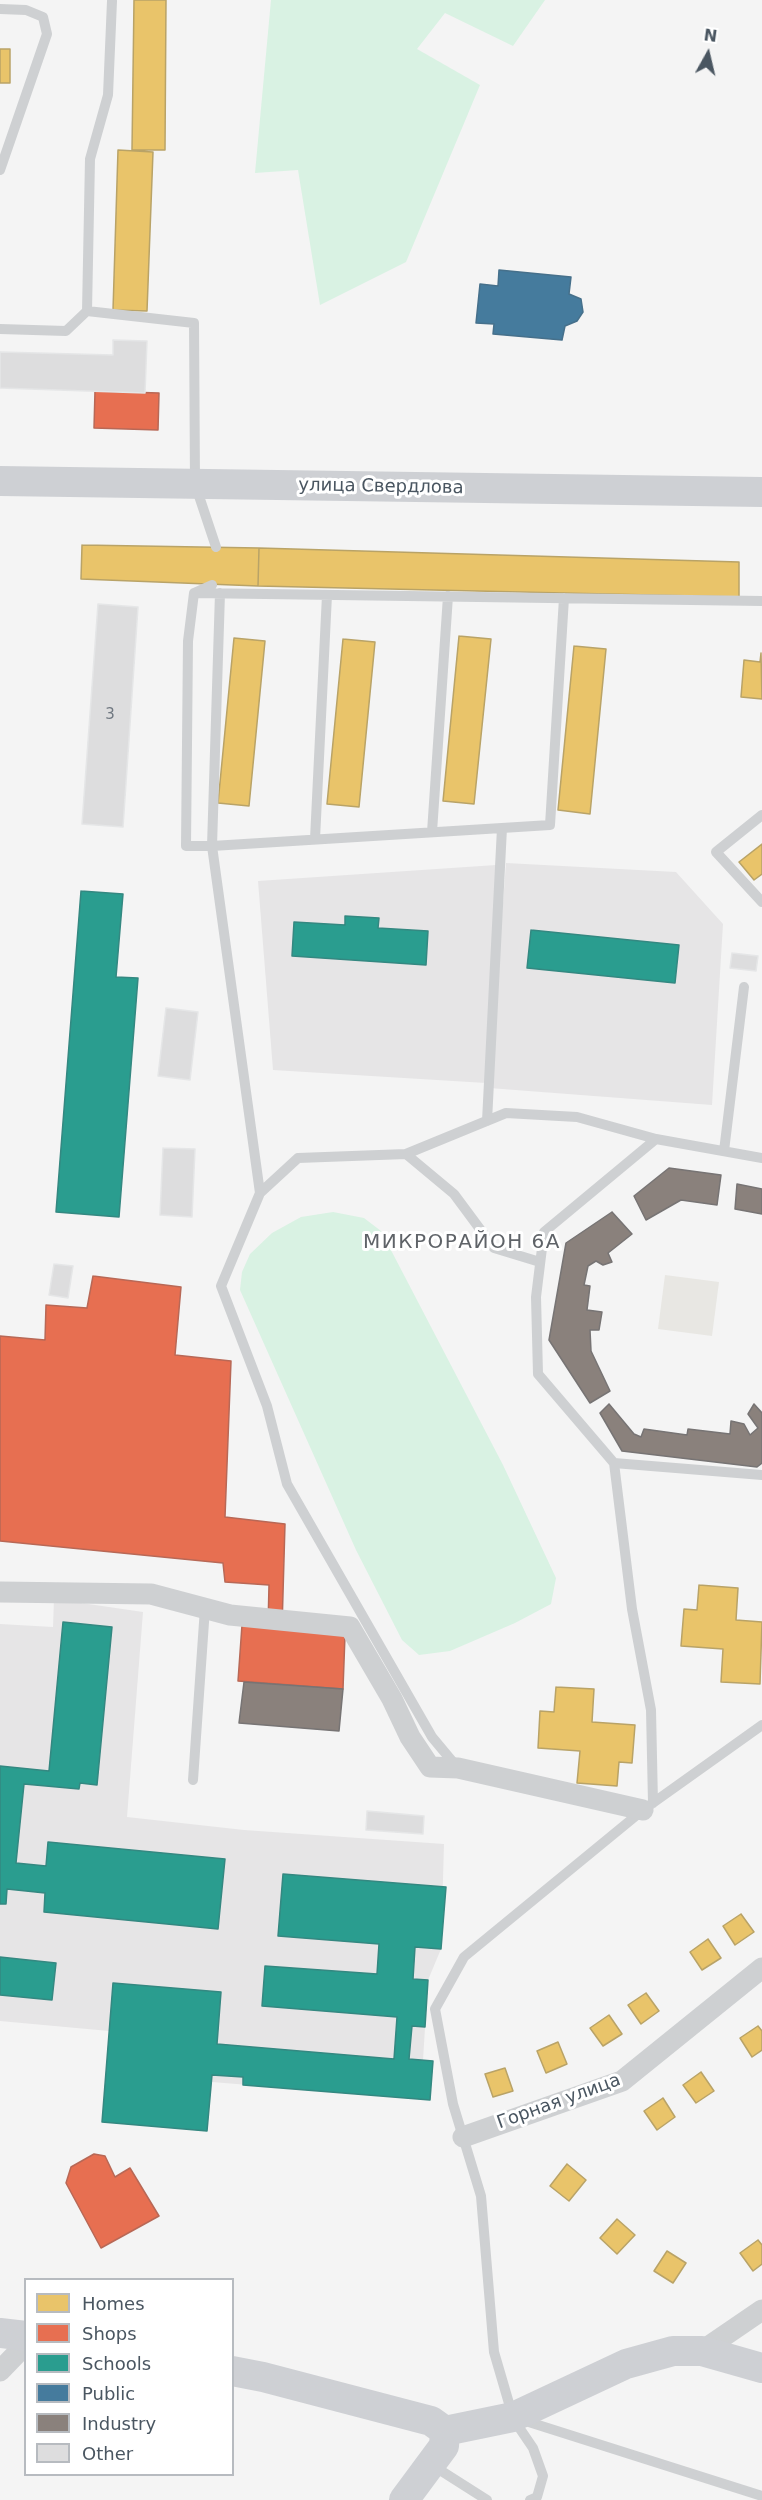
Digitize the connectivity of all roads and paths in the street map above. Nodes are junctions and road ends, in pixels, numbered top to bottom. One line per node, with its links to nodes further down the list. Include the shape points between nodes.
1 (112, 1): 4 (lane, via 108,95 90,159)
2 (0, 9): 3 (lane, via 26,10 43,17 47,34)
3 (0, 170)
4 (87, 311): 5 (lane, via 66,331); 7 (lane, via 194,323)
5 (0, 329)
6 (0, 481): 7 (street, улица Свердлова)
7 (195, 484): 8 (street, улица Свердлова); 9 (lane)
8 (762, 492)
9 (216, 547)
10 (212, 585): 11 (lane)
11 (194, 593): 12 (lane); 21 (lane, via 188,641 186,846)
12 (220, 593): 13 (lane); 21 (lane)
13 (327, 595): 14 (lane); 20 (lane)
14 (448, 596): 15 (lane); 19 (lane)
15 (564, 598): 16 (lane); 18 (lane, via 550,825)
16 (762, 601)
17 (762, 815): 22 (lane, via 716,852)
18 (502, 828): 19 (lane); 24 (lane)
19 (432, 832): 20 (lane)
20 (315, 839): 21 (lane)
21 (213, 846): 29 (lane)
22 (762, 902)
23 (744, 987): 26 (lane)
24 (487, 1121): 25 (lane, via 506,1113 578,1116); 27 (lane)
25 (656, 1139): 26 (lane); 30 (lane, via 544,1232)
26 (724, 1151): 28 (lane)
27 (406, 1154): 29 (lane, via 298,1158); 30 (lane, via 454,1194 494,1248)
28 (762, 1158)
29 (260, 1193): 36 (lane, via 221,1286 267,1406 287,1484 432,1737)
30 (540, 1262): 31 (lane, via 536,1297 538,1374)
31 (614, 1463): 32 (lane); 38 (lane, via 632,1609 651,1710)
32 (762, 1475)
33 (0, 1592): 34 (street, via 151,1594)
34 (205, 1608): 36 (street, via 230,1615 350,1627 430,1767); 37 (lane)
35 (762, 1725): 38 (lane)
36 (458, 1768): 38 (street)
37 (194, 1780)
38 (648, 1806): 40 (lane, via 464,1957 435,2009)
39 (762, 1968): 40 (street, Горная улица, via 622,2081)
40 (463, 2137): 49 (lane, via 481,2196 494,2352)
41 (762, 2310): 45 (street)
42 (0, 2333): 43 (street)
43 (24, 2336)
44 (24, 2346): 47 (street)
45 (702, 2351): 46 (street); 49 (street, via 673,2351 626,2364)
46 (762, 2368)
47 (0, 2371)
48 (234, 2372): 50 (street, via 430,2421)
49 (513, 2417): 50 (street); 52 (lane); 55 (lane, via 533,2448 543,2476 537,2498)
50 (445, 2431): 51 (street, via 444,2446)
51 (430, 2463): 53 (street); 54 (lane)
52 (762, 2496)
53 (404, 2500)
54 (487, 2500)
55 (530, 2500)

